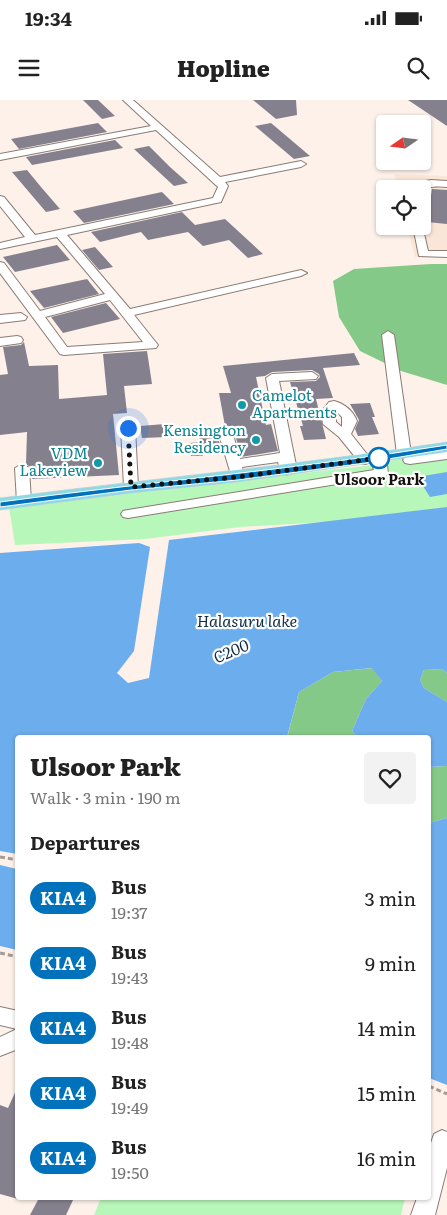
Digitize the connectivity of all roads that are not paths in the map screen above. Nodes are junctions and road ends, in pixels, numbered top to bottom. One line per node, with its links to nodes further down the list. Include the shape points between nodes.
1 (128, 100): 2 (street)
2 (158, 127): 3 (street); 5 (street)
3 (0, 157)
4 (301, 164): 5 (street)
5 (217, 181): 9 (street, via 223,186 217,200)
6 (431, 182): 7 (street)
7 (447, 184)
8 (0, 198): 11 (street)
9 (59, 233): 11 (street); 16 (street)
10 (420, 235): 13 (street, via 423,254)
11 (32, 239): 12 (street)
12 (0, 246)
13 (447, 254)
14 (0, 265): 18 (street)
15 (301, 273): 17 (street)
16 (113, 296): 17 (street); 18 (street)
17 (128, 313): 18 (street, via 152,345 64,352)
18 (38, 315)
19 (22, 317): 20 (street)
20 (0, 319)
21 (388, 334): 30 (street)
22 (17, 340): 23 (street)
23 (0, 342)
24 (312, 376): 34 (street, via 272,378)
25 (128, 428): 35 (street)
26 (225, 431): 33 (street)
27 (344, 434): 31 (street)
28 (447, 447): 30 (main road)
29 (447, 455): 30 (street)
30 (407, 457): 31 (main road)
31 (371, 460): 34 (main road); 38 (street, via 380,465 381,473)
32 (22, 468): 36 (street)
33 (236, 470): 34 (main road); 35 (main road)
34 (288, 470)
35 (131, 487): 36 (main road)
36 (24, 502): 37 (main road)
37 (0, 504)
38 (128, 514)
39 (0, 1016): 40 (street)
40 (15, 1019)
41 (15, 1040): 42 (street)
42 (0, 1047)
43 (439, 1140): 44 (street)
44 (431, 1181)
45 (427, 1200): 46 (street)
46 (424, 1215)

